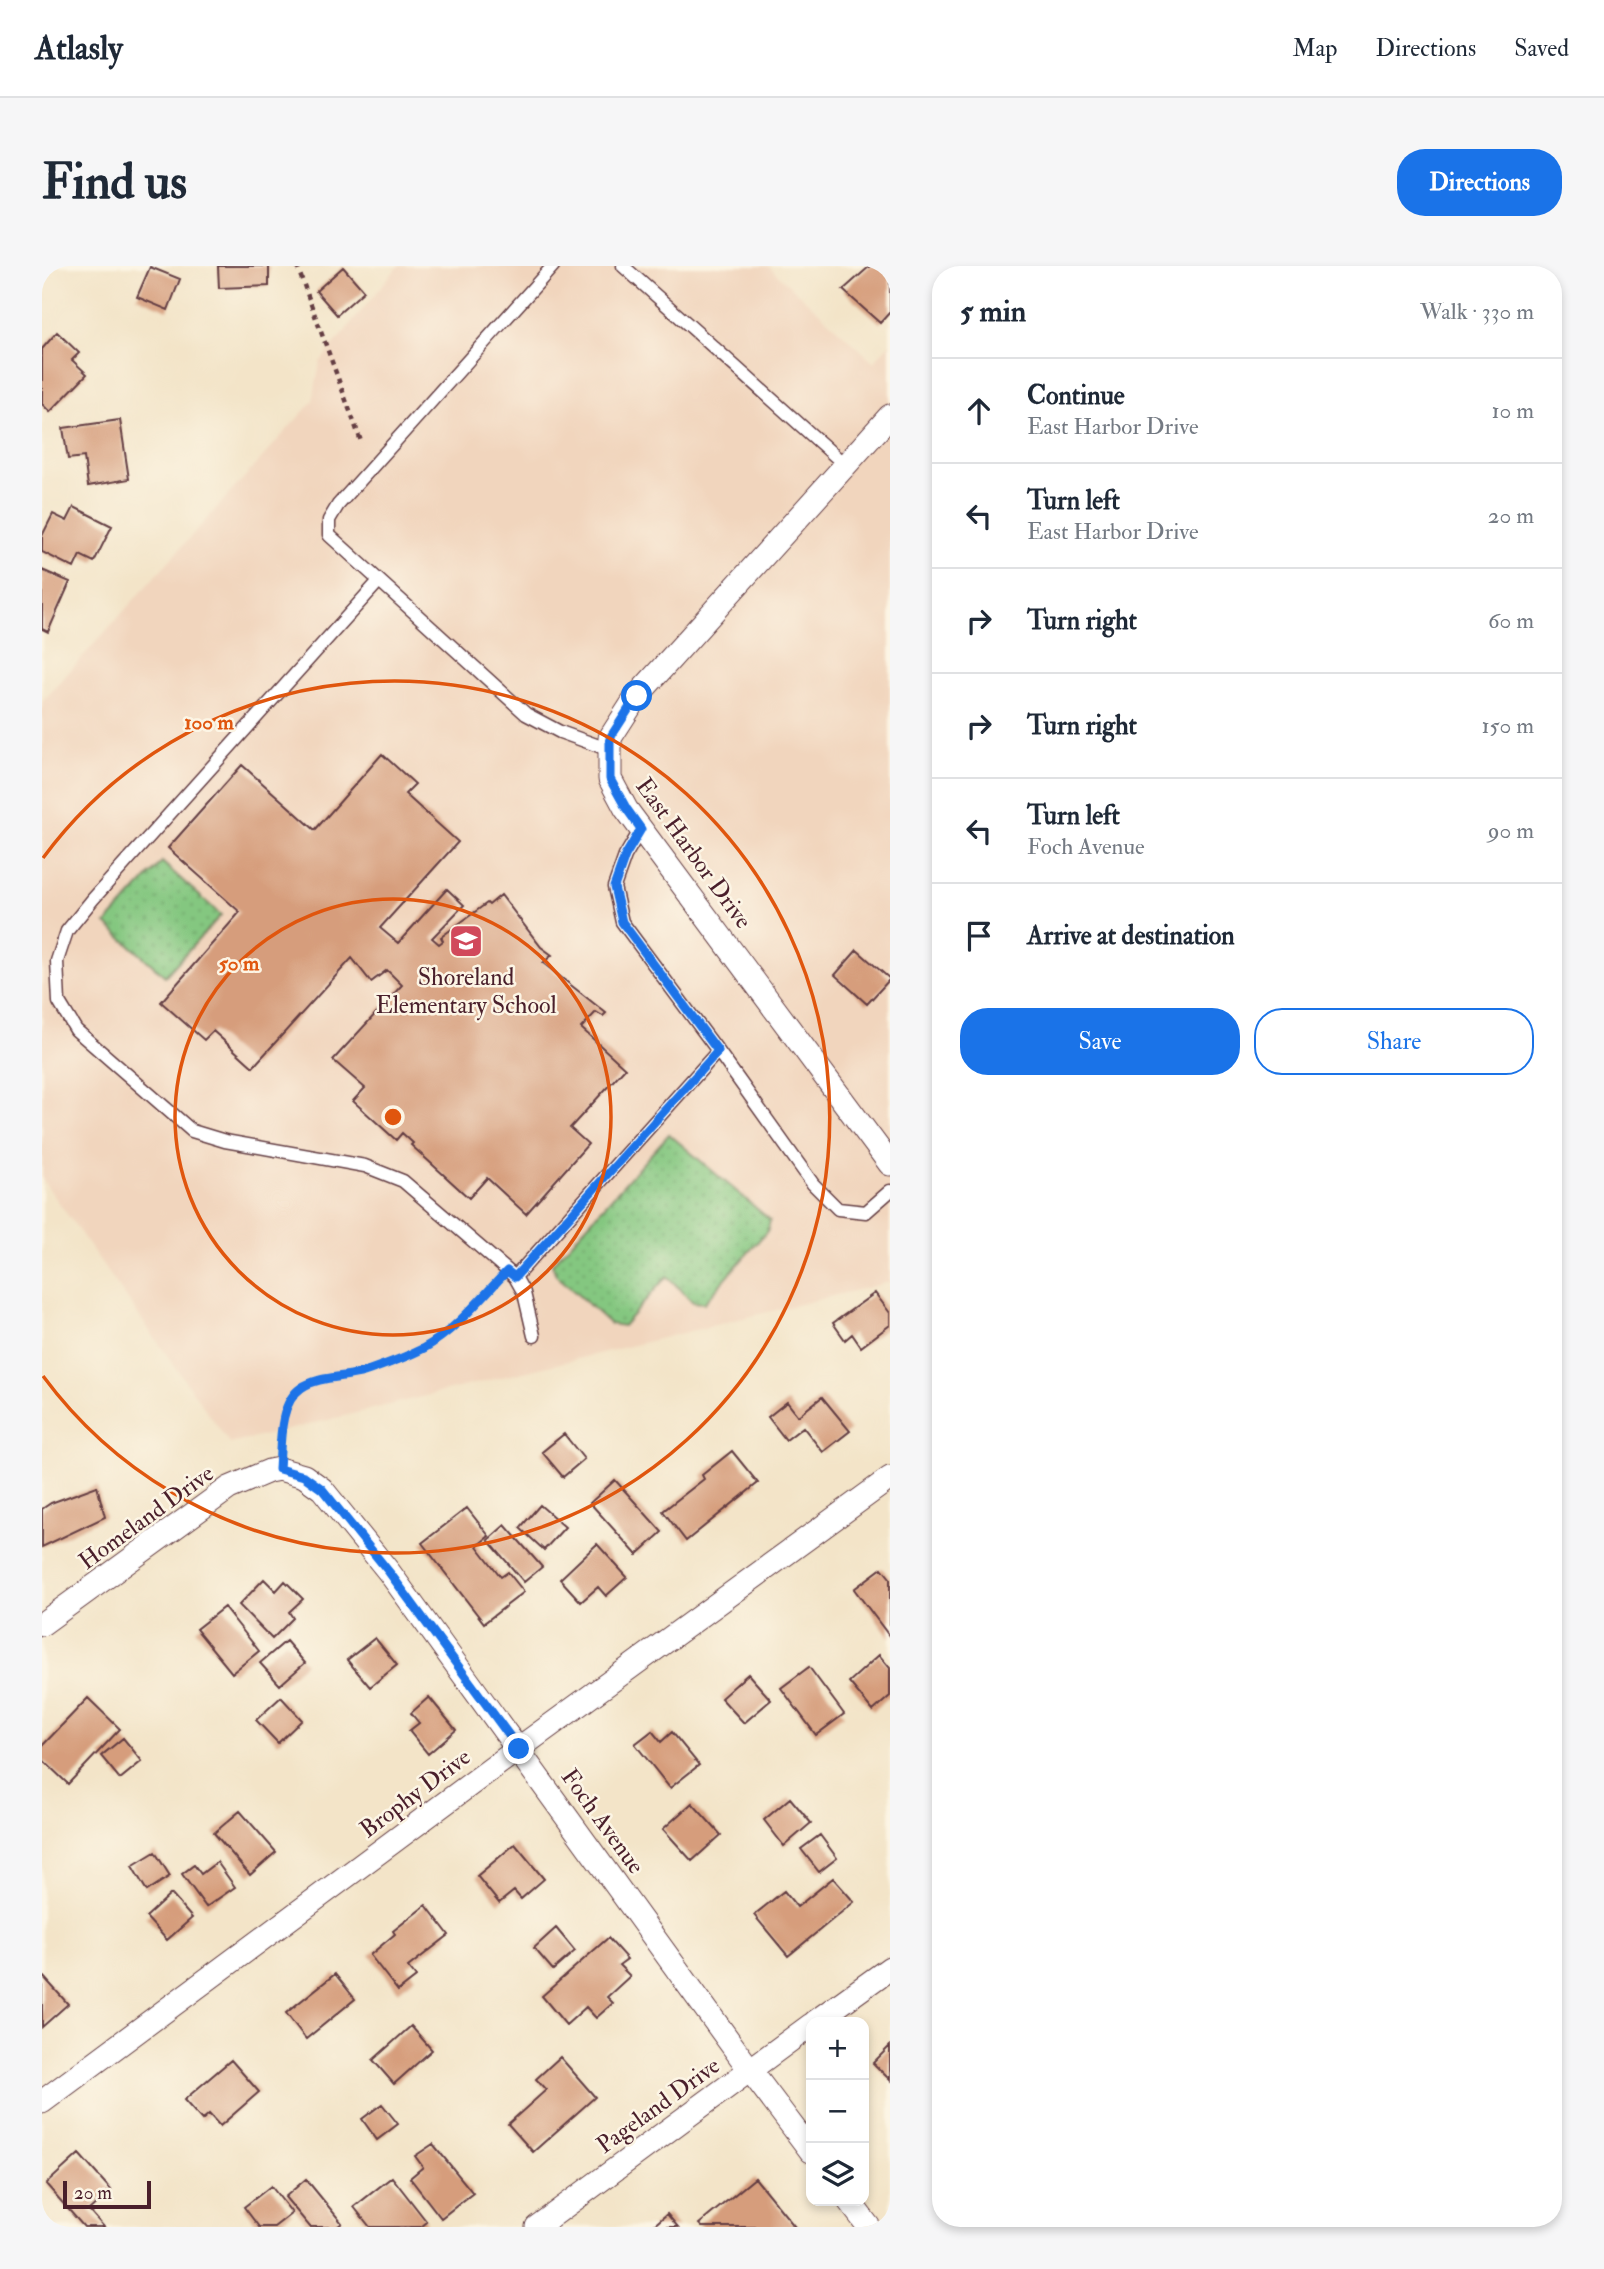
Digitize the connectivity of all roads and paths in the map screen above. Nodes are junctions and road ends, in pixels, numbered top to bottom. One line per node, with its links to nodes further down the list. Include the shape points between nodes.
1 (297, 266): 5 (path)
2 (553, 266): 7 (lane, via 329,520 329,535)
3 (623, 266): 6 (lane)
4 (890, 416): 6 (street, East Harbor Drive)
5 (362, 444)
6 (845, 465): 8 (street, East Harbor Drive, via 637,696 610,738)
7 (379, 581): 8 (lane, via 526,714); 13 (lane, via 67,931 57,961 59,1002 76,1030 192,1130 225,1141 365,1166 402,1181)
8 (610, 750): 9 (street, East Harbor Drive, via 610,779)
9 (641, 829): 10 (lane, via 614,887 622,922); 11 (street, East Harbor Drive)
10 (718, 1051): 12 (lane, via 813,1184 838,1209 866,1212); 13 (lane)
11 (890, 1164)
12 (890, 1191)
13 (511, 1274): 14 (lane, via 524,1293); 15 (path, via 425,1347 361,1373 300,1388 283,1422)
14 (534, 1336)
15 (284, 1470): 17 (street, Homeland Drive, via 257,1475 229,1488); 18 (street, Foch Avenue, via 304,1476 322,1489)
16 (890, 1478): 18 (street, Brophy Drive)
17 (42, 1624)
18 (519, 1749): 22 (street, Foch Avenue); 23 (street, Brophy Drive)
19 (890, 1968): 20 (street, Pageland Drive)
20 (823, 2017)
21 (806, 2029): 22 (street, Pageland Drive)
22 (750, 2070): 24 (street, Foch Avenue); 26 (street, Pageland Drive)
23 (42, 2102)
24 (806, 2144)
25 (853, 2206): 27 (street)
26 (537, 2227)
27 (869, 2227)

